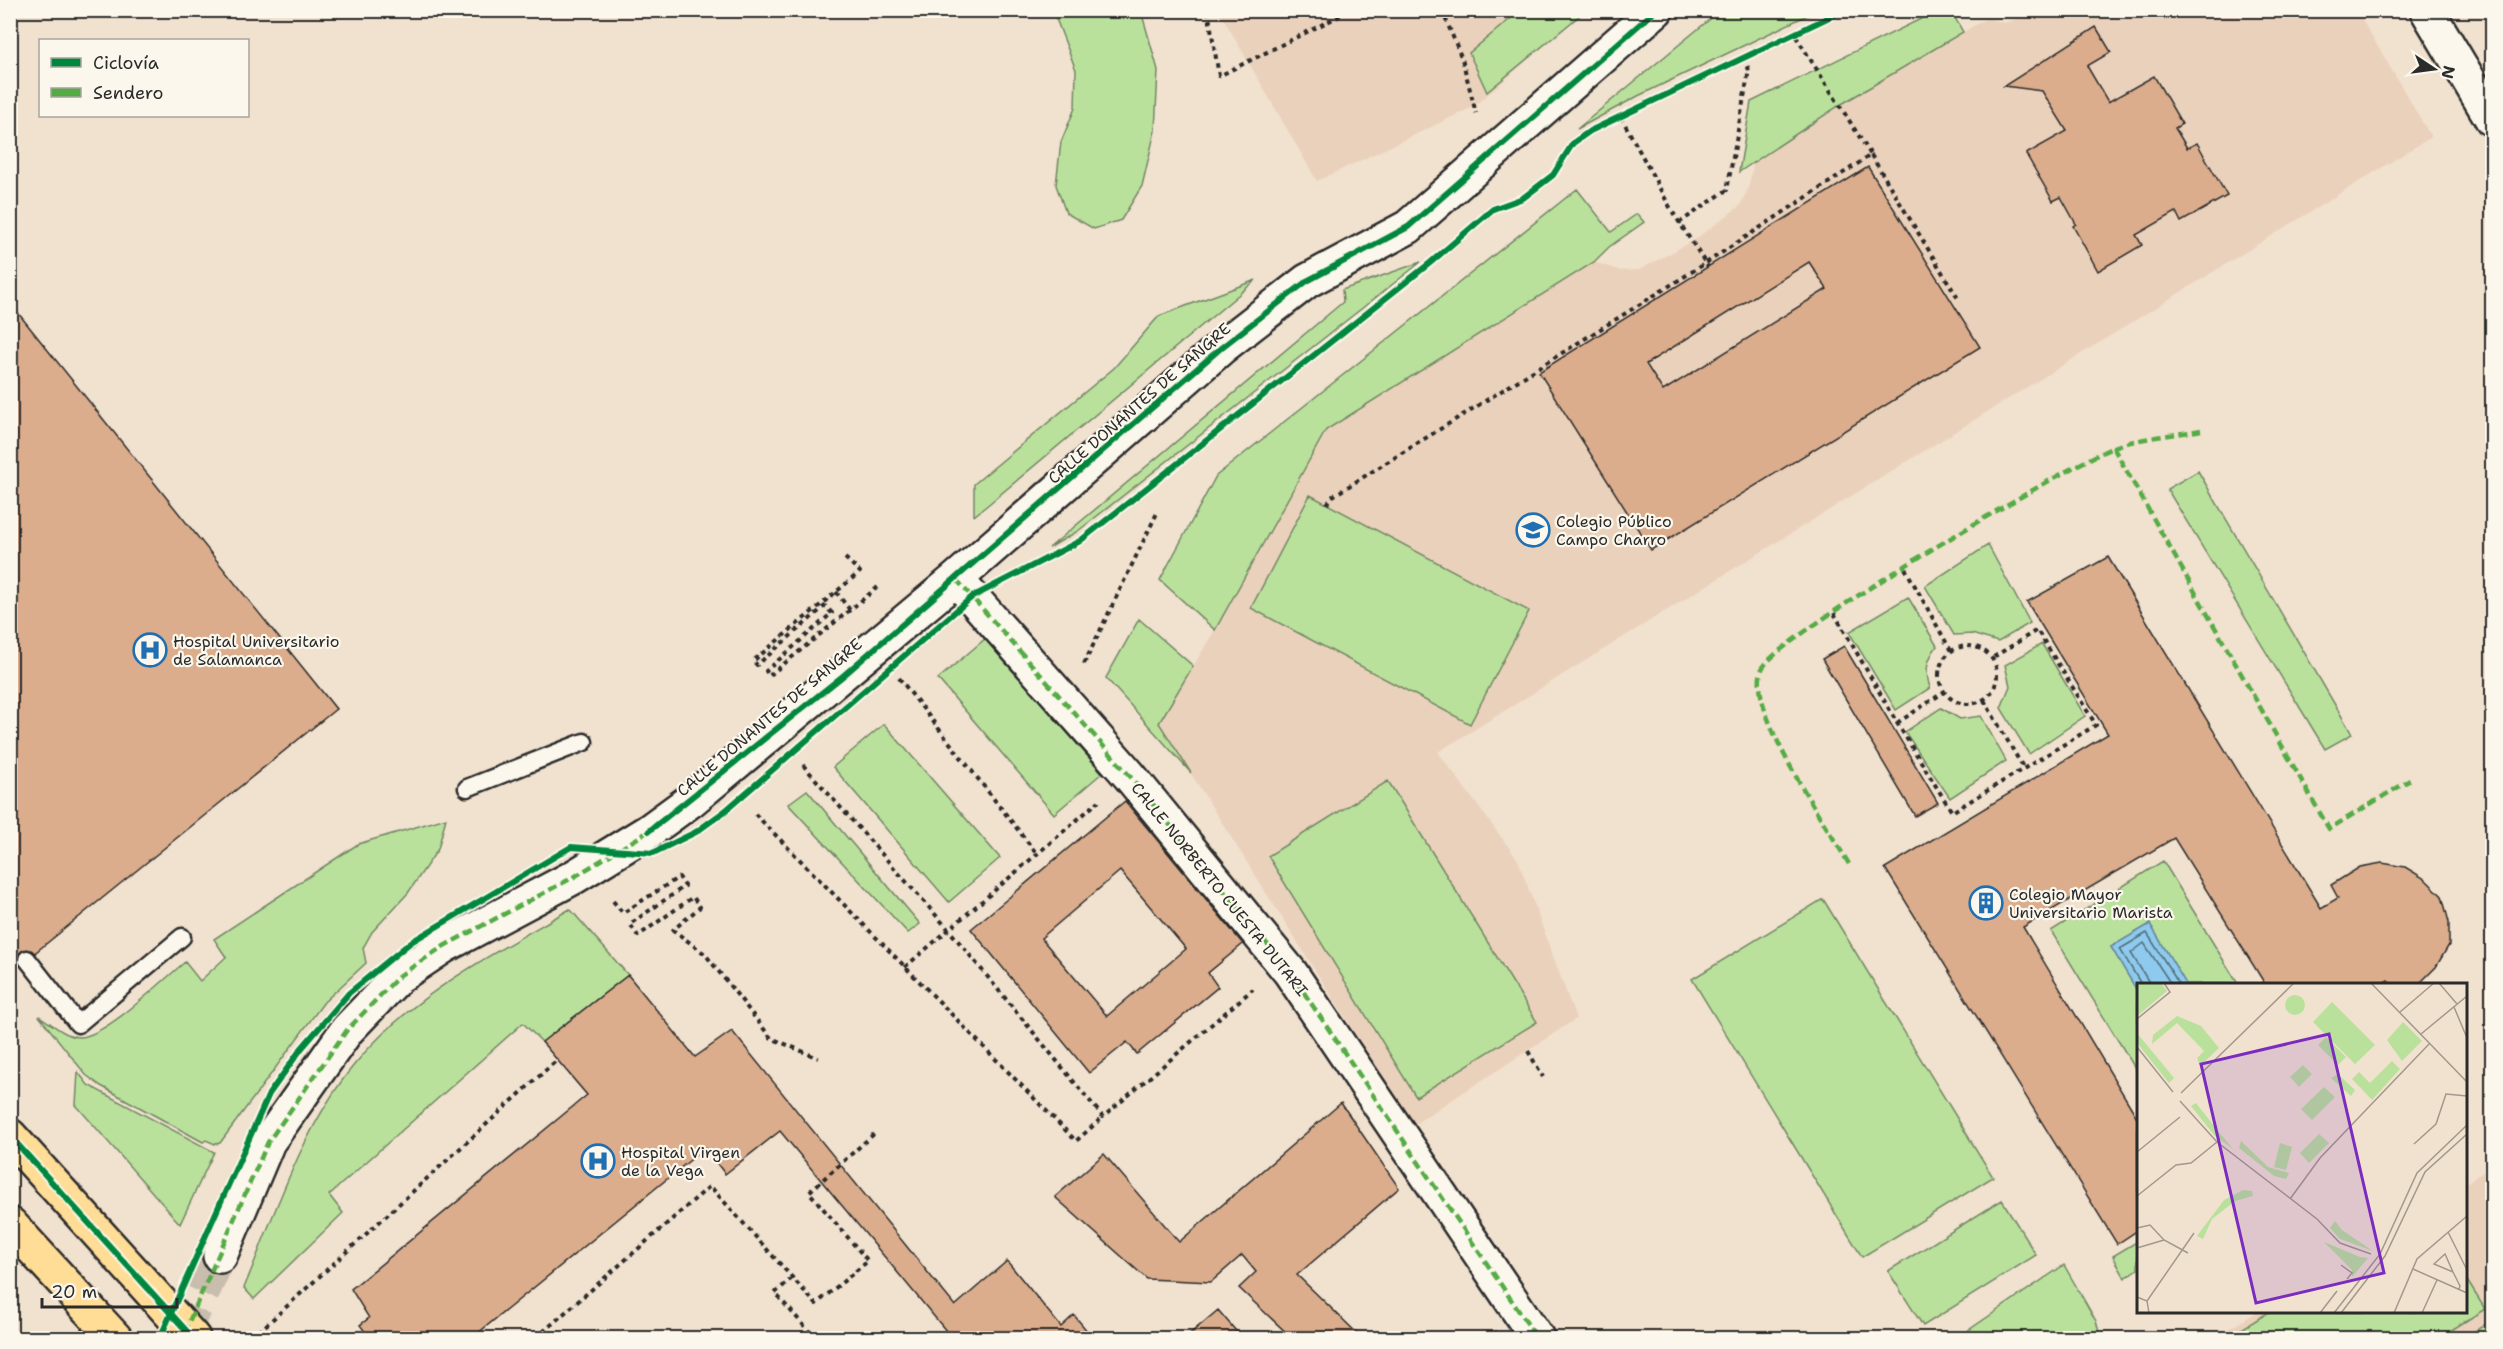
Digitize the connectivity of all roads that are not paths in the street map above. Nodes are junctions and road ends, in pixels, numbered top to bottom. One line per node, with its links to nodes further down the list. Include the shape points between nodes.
1 (1656, 10): 4 (street, CALLE DONANTES DE SANGRE, via 1408,227 1307,281 1222,347)
2 (2427, 10): 3 (street)
3 (2493, 119)
4 (956, 579): 11 (street, CALLE DONANTES DE SANGRE, via 649,831 574,877 444,946 399,976 347,1030 268,1142); 14 (street, CALLE NORBERTO CUESTA DUTARI, via 1129,775 1284,964)
5 (584, 742): 6 (lane)
6 (467, 788)
7 (182, 937): 8 (lane, via 78,1024)
8 (27, 959)
9 (10, 1136): 13 (highway)
10 (10, 1224): 12 (highway)
11 (220, 1256)
12 (115, 1338)
13 (193, 1338)
14 (1537, 1338)

